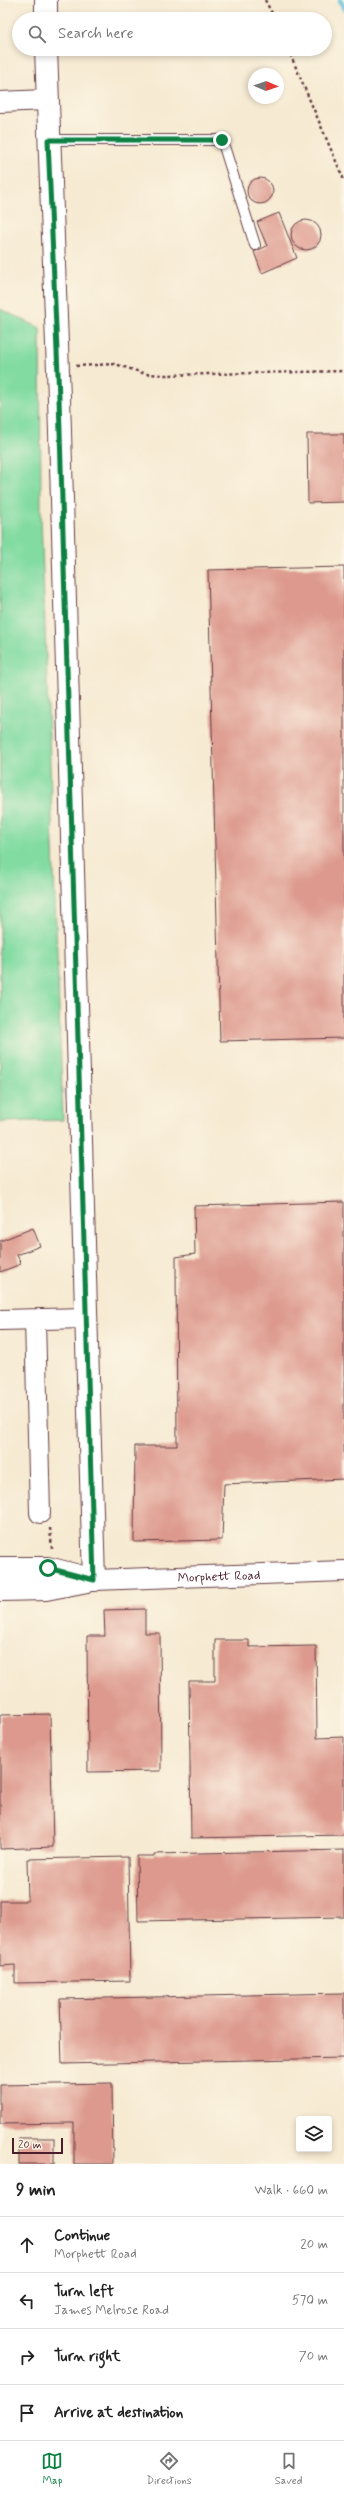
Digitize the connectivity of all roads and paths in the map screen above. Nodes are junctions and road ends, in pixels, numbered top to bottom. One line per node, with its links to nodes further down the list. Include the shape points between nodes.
1 (46, 0): 3 (street)
2 (265, 0): 4 (path)
3 (46, 12)
4 (271, 12)
5 (46, 56): 7 (street)
6 (291, 56): 10 (path)
7 (46, 100): 8 (street); 9 (street)
8 (0, 102)
9 (48, 140): 11 (lane, via 222,140); 12 (street)
10 (344, 180)
11 (255, 245)
12 (57, 368): 13 (path, via 115,364 146,374 165,375); 14 (street)
13 (344, 371)
14 (86, 1318): 16 (street); 21 (street)
15 (0, 1320): 16 (street)
16 (35, 1320): 17 (street)
17 (40, 1513): 18 (path, via 49,1518)
18 (53, 1554)
19 (0, 1568): 21 (street, Morphett Road, via 48,1568)
20 (344, 1571): 21 (street, Morphett Road)
21 (94, 1580): 22 (street, Morphett Road, via 46,1589)
22 (0, 1590)

